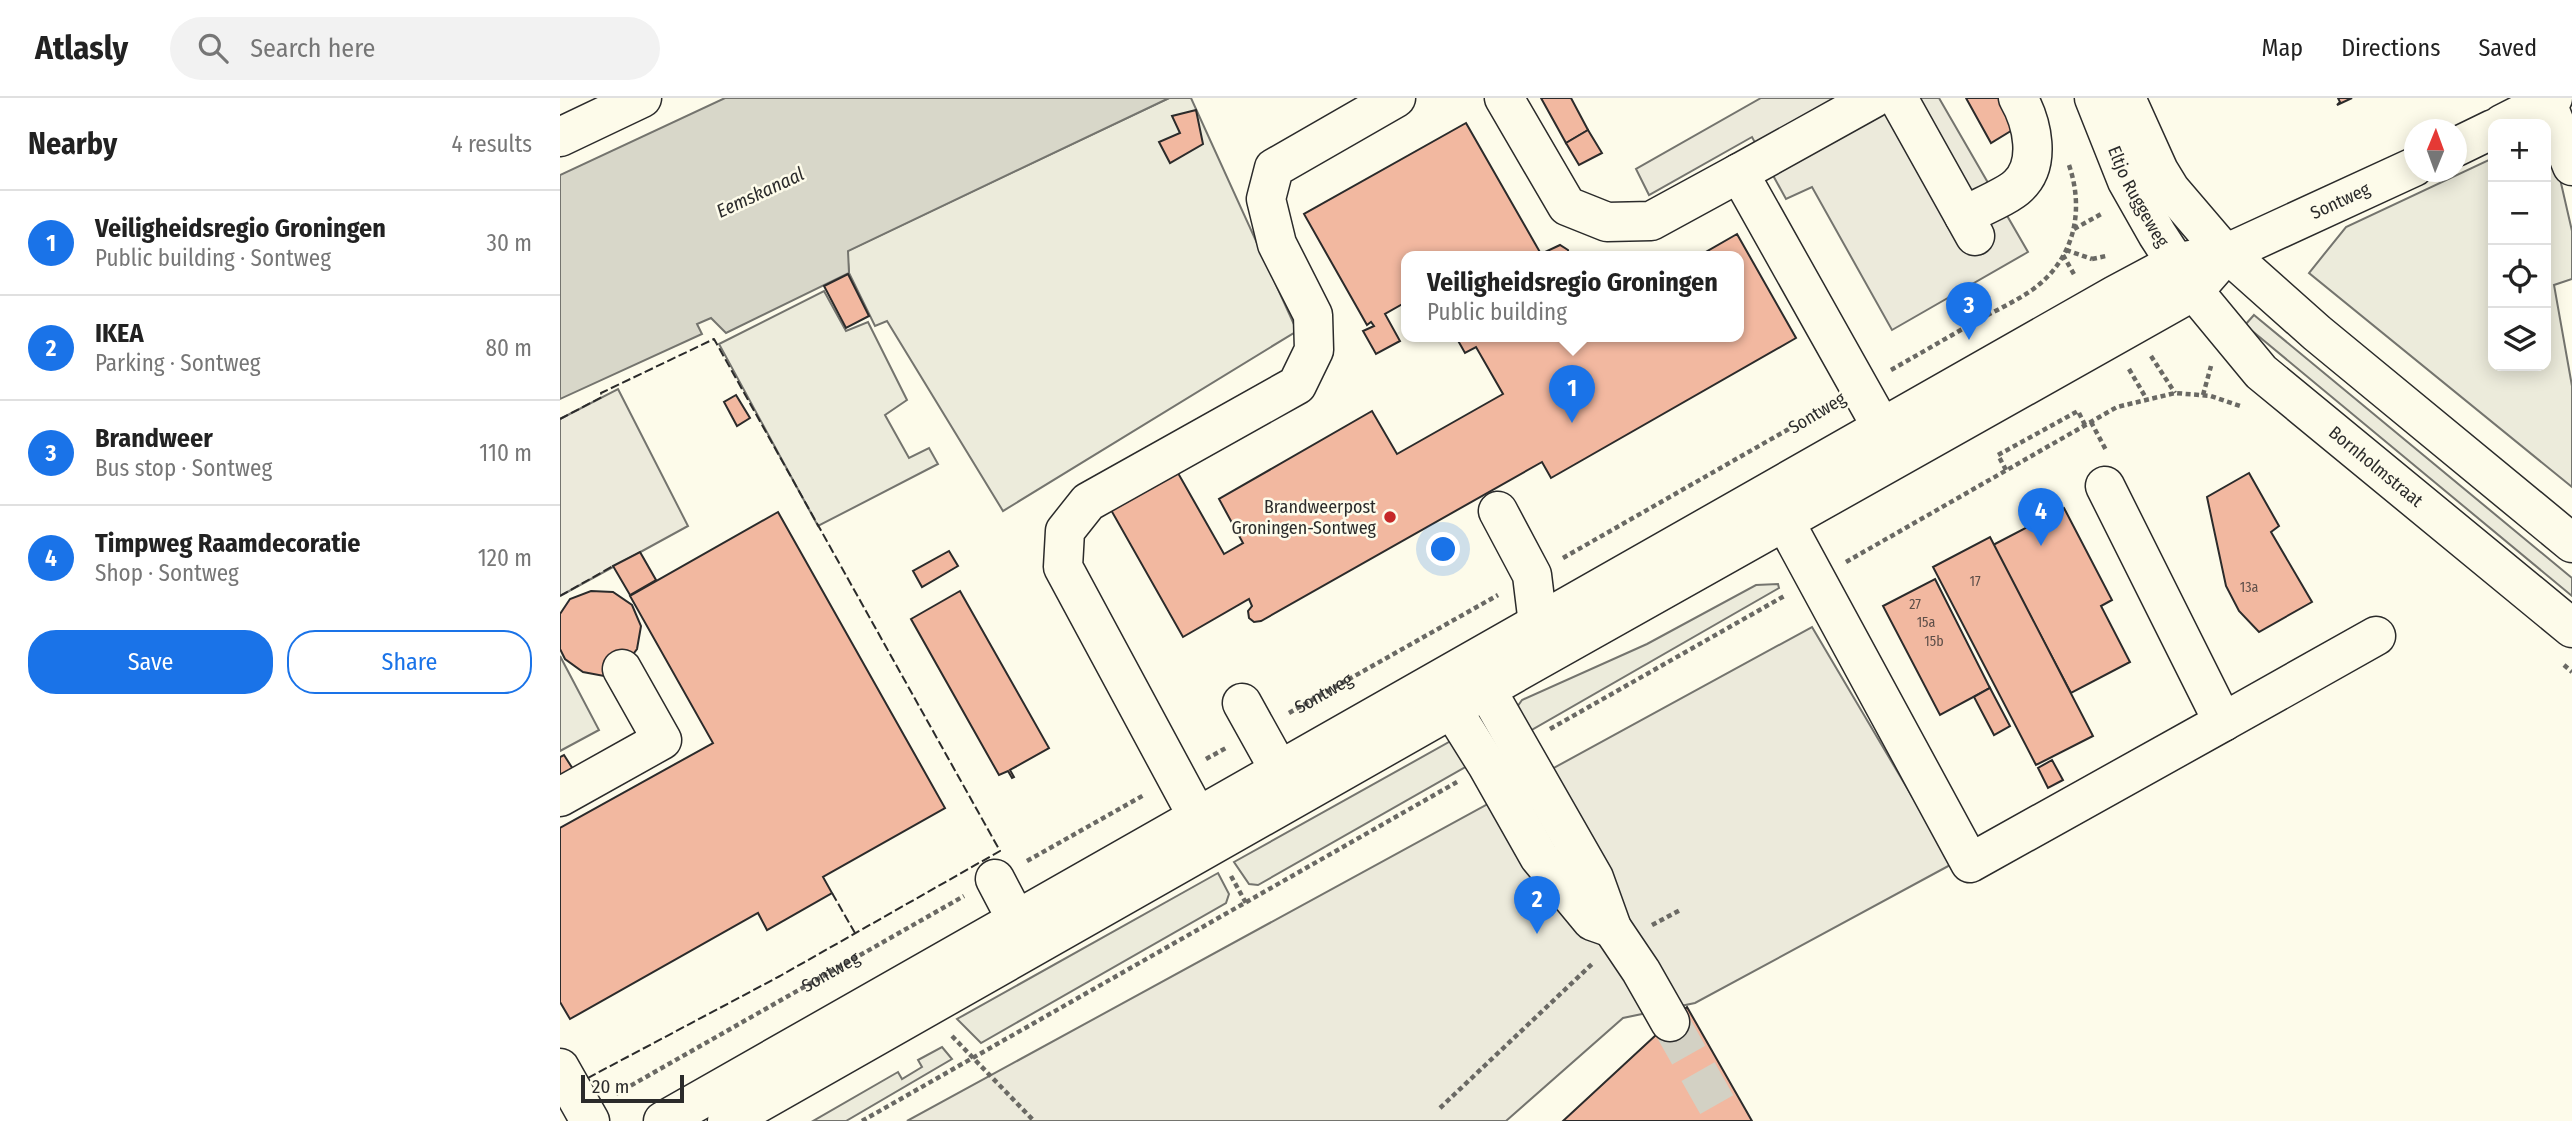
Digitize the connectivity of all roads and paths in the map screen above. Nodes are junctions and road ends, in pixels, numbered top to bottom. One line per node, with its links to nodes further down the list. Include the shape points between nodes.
1 (642, 98): 12 (street)
2 (1396, 98): 41 (street, via 1274,167 1266,199 1277,244 1313,315 1314,350 1297,385 1088,502 1065,531 1063,567)
3 (1504, 98): 16 (street, via 1567,206 1607,222 1651,221)
4 (1874, 98): 16 (street)
5 (1898, 98): 6 (street, via 1970,226 2018,186 2029,169 2031,131)
6 (2018, 98)
7 (2094, 98): 19 (street, Eltjo Ruggeweg, via 2128,184)
8 (2126, 98): 18 (street, Eltjo Ruggeweg, via 2170,189)
9 (2550, 100): 10 (street); 14 (street)
10 (2512, 119)
11 (2488, 131): 13 (street)
12 (560, 137)
13 (2467, 142)
14 (2572, 166)
15 (2404, 172): 18 (street, Sontweg)
16 (1739, 173): 20 (street)
17 (2073, 229): 20 (path, Sontweg, via 2053,271 2025,295)
18 (2227, 254): 19 (street, Sontweg); 28 (street)
19 (2185, 277): 23 (street, Sontweg); 33 (street, Bornholmstraat, via 2261,372)
20 (1858, 388): 23 (street); 29 (path, Sontweg)
21 (2175, 393): 22 (path, via 2117,407)
22 (2085, 425): 24 (path); 24 (path, via 2078,411 1998,454)
23 (1890, 443): 26 (street, Sontweg)
24 (2006, 470): 30 (path)
25 (2105, 486): 39 (street)
26 (1777, 507): 30 (street); 31 (street, Sontweg)
27 (1498, 510): 29 (street)
28 (2572, 543)
29 (1532, 575): 31 (street); 32 (street); 38 (path, Sontweg)
30 (1815, 579): 39 (street, via 1970,863); 40 (path)
31 (1593, 611): 32 (street, Sontweg); 36 (street, Sontweg)
32 (1538, 624): 37 (street, Sontweg)
33 (2572, 628)
34 (2376, 636): 39 (street)
35 (622, 669): 43 (street, via 662,740)
36 (1486, 689): 37 (street); 40 (street)
37 (1452, 691): 40 (street); 42 (street, Sontweg)
38 (1249, 717): 41 (path, Sontweg); 42 (street)
39 (2223, 722)
40 (1503, 756): 48 (street, via 1594,878); 51 (path)
41 (1175, 777): 44 (street); 45 (path, Sontweg)
42 (1287, 784): 44 (street, Sontweg)
43 (560, 797)
44 (1205, 831): 47 (street, Sontweg)
45 (995, 879): 47 (street); 54 (path, Sontweg)
46 (1682, 909): 48 (path)
47 (1023, 934): 55 (street, Sontweg); 56 (street, Sontweg)
48 (1616, 935): 49 (street); 53 (path, via 1608,950)
49 (1670, 1022)
50 (951, 1035): 51 (path)
51 (974, 1056): 57 (path); 58 (path)
52 (560, 1068): 54 (street)
53 (1440, 1108)
54 (587, 1117)
55 (663, 1121)
56 (727, 1121)
57 (862, 1121)
58 (1034, 1121)

